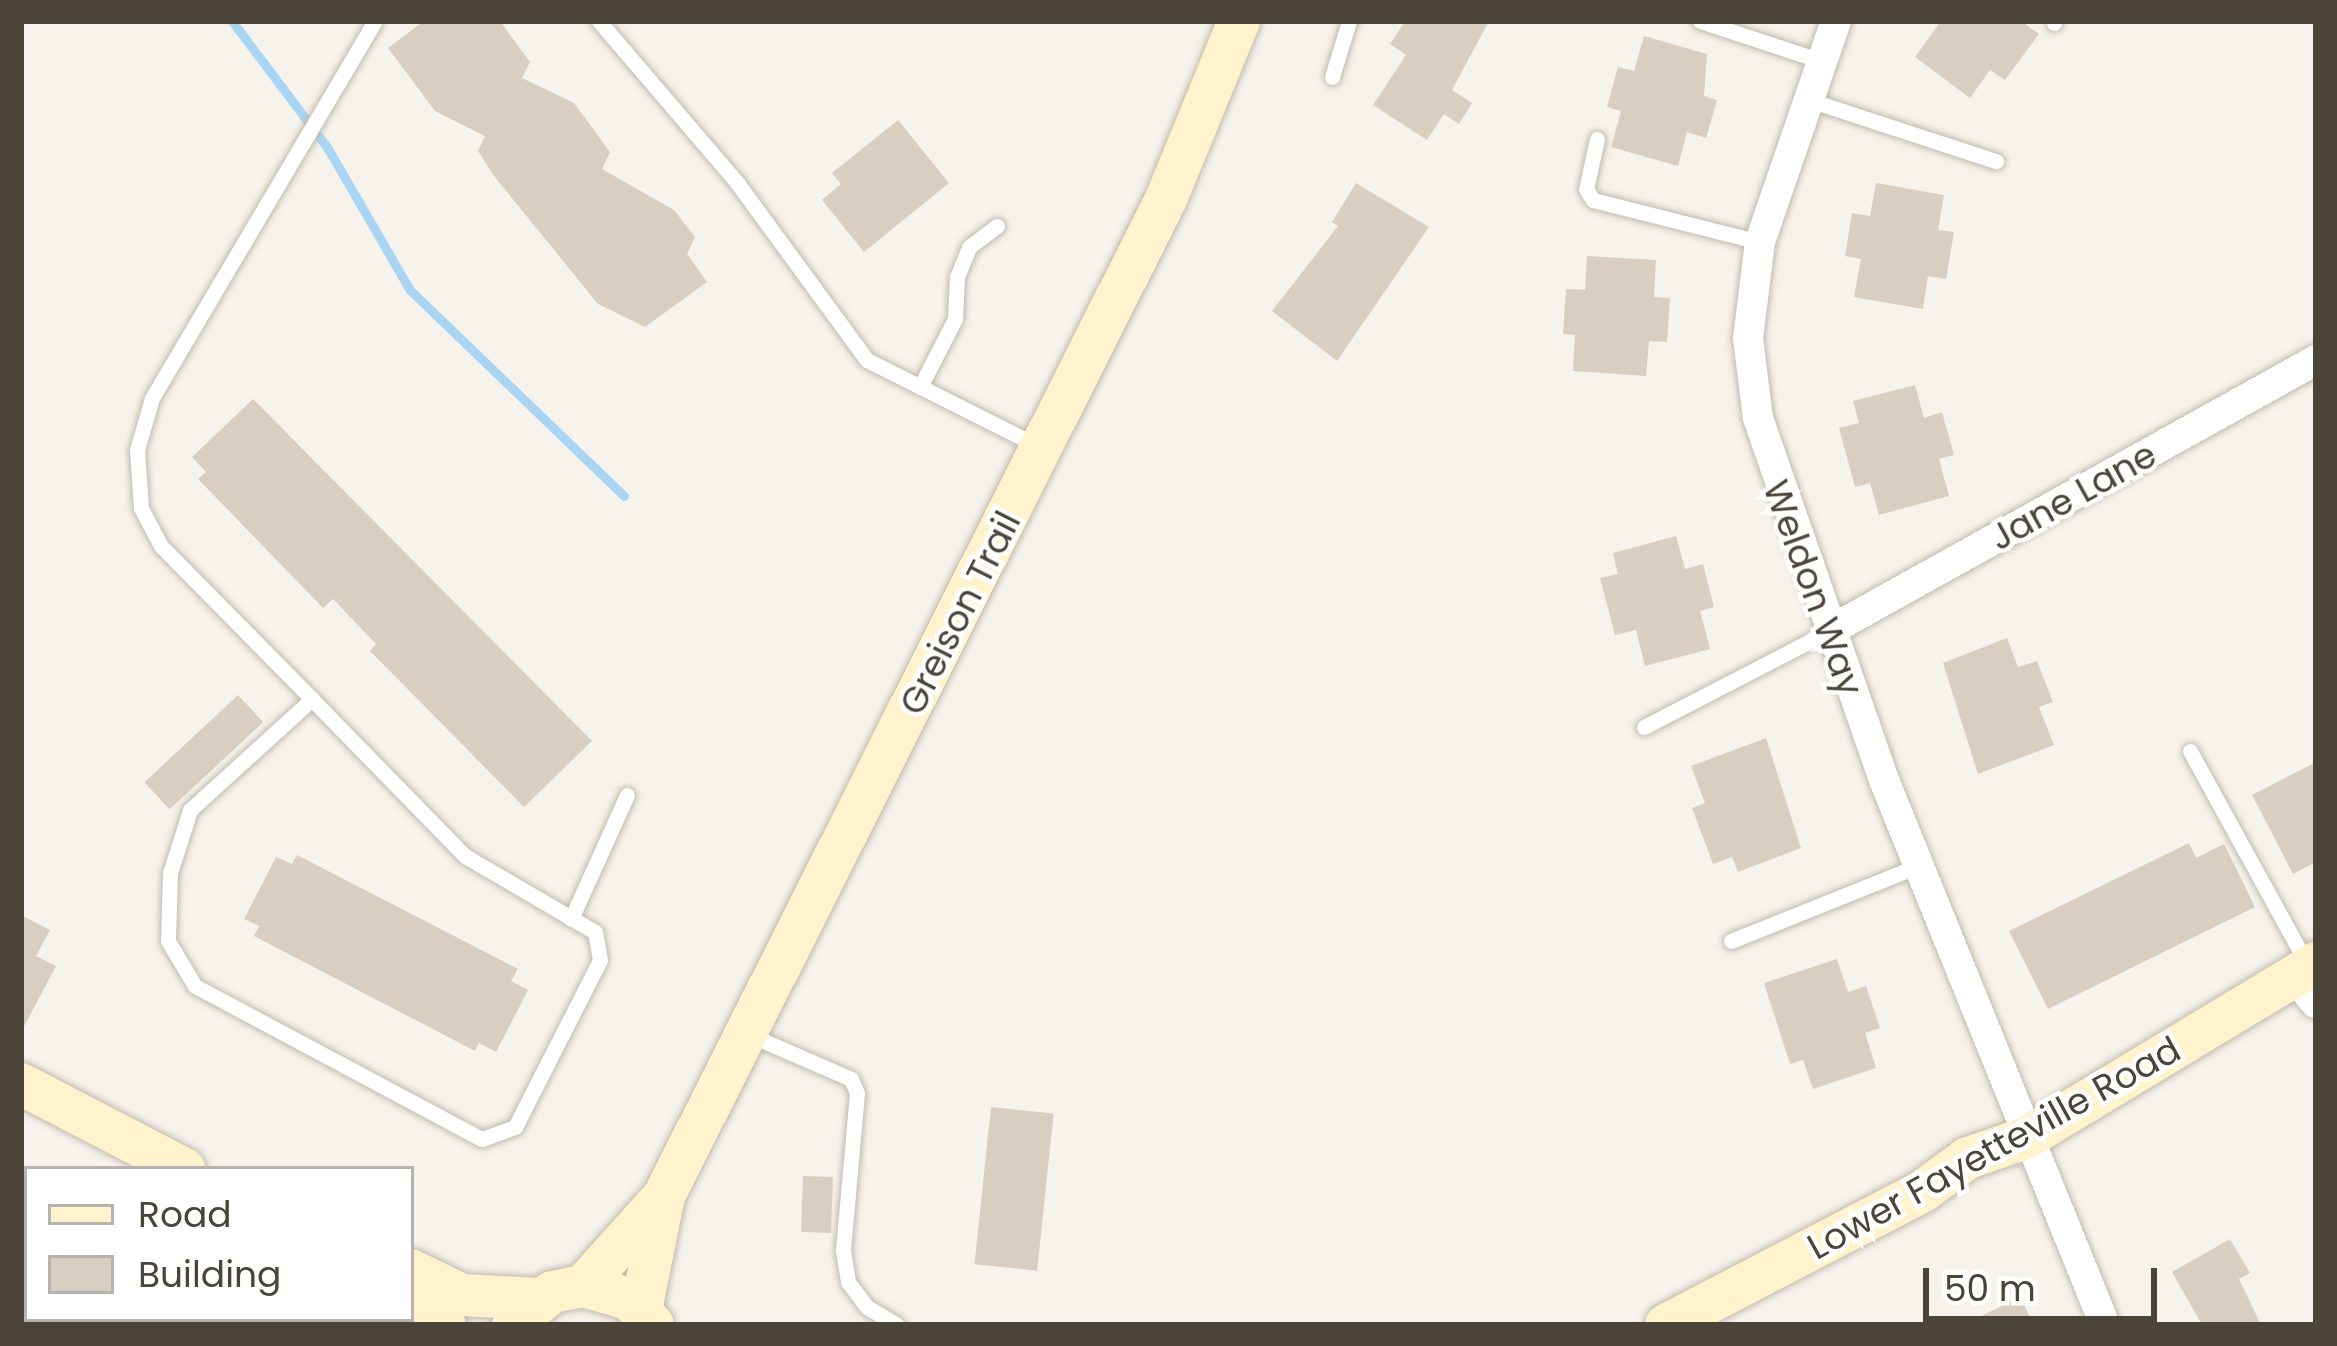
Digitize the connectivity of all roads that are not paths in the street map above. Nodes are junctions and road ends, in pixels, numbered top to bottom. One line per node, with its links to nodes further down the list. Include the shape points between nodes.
1 (375, 21): 18 (lane, via 152,398 137,450 141,508 161,546)
2 (599, 21): 15 (lane, via 738,184 867,360)
3 (1238, 21): 16 (street, Greison Trail, via 1166,199)
4 (1349, 21): 8 (lane)
5 (1700, 21): 7 (lane)
6 (1836, 21): 7 (street, Weldon Way)
7 (1822, 61): 9 (street, Weldon Way)
8 (1332, 77)
9 (1809, 100): 11 (lane); 13 (street, Weldon Way)
10 (1598, 139): 13 (lane, via 1586,189 1593,200)
11 (1996, 161)
12 (997, 226): 15 (lane, via 969,248 956,277 955,319)
13 (1760, 242): 17 (street, Weldon Way, via 1748,338 1758,418)
14 (2316, 361): 17 (street, Jane Lane)
15 (920, 387): 16 (lane)
16 (1044, 449): 26 (street, Greison Trail)
17 (1829, 631): 19 (lane); 22 (street, Weldon Way)
18 (312, 699): 23 (lane, via 465,856); 23 (lane, via 190,810 170,873 169,941 195,986 482,1139 515,1127 600,960 595,932)
19 (1644, 727)
20 (2190, 751): 25 (lane)
21 (627, 795): 23 (lane)
22 (1918, 866): 24 (lane); 28 (street, Weldon Way)
23 (572, 919)
24 (1731, 941)
25 (2308, 977): 28 (street, Lower Fayetteville Road)
26 (746, 1034): 30 (street, Greison Trail); 37 (lane, via 851,1079 857,1094 848,1282)
27 (21, 1084): 29 (street)
28 (2026, 1138): 38 (street, Lower Fayetteville Road, via 1968,1159 1923,1191); 39 (street, Weldon Way)
29 (178, 1166)
30 (664, 1196): 32 (street, Greison Trail); 35 (street, Greison Trail)
31 (414, 1271): 34 (street)
32 (583, 1286): 34 (street); 35 (street, via 614,1292)
33 (414, 1305): 36 (street)
34 (526, 1312)
35 (647, 1317)
36 (445, 1325)
37 (896, 1325)
38 (1666, 1325)
39 (2104, 1325)

